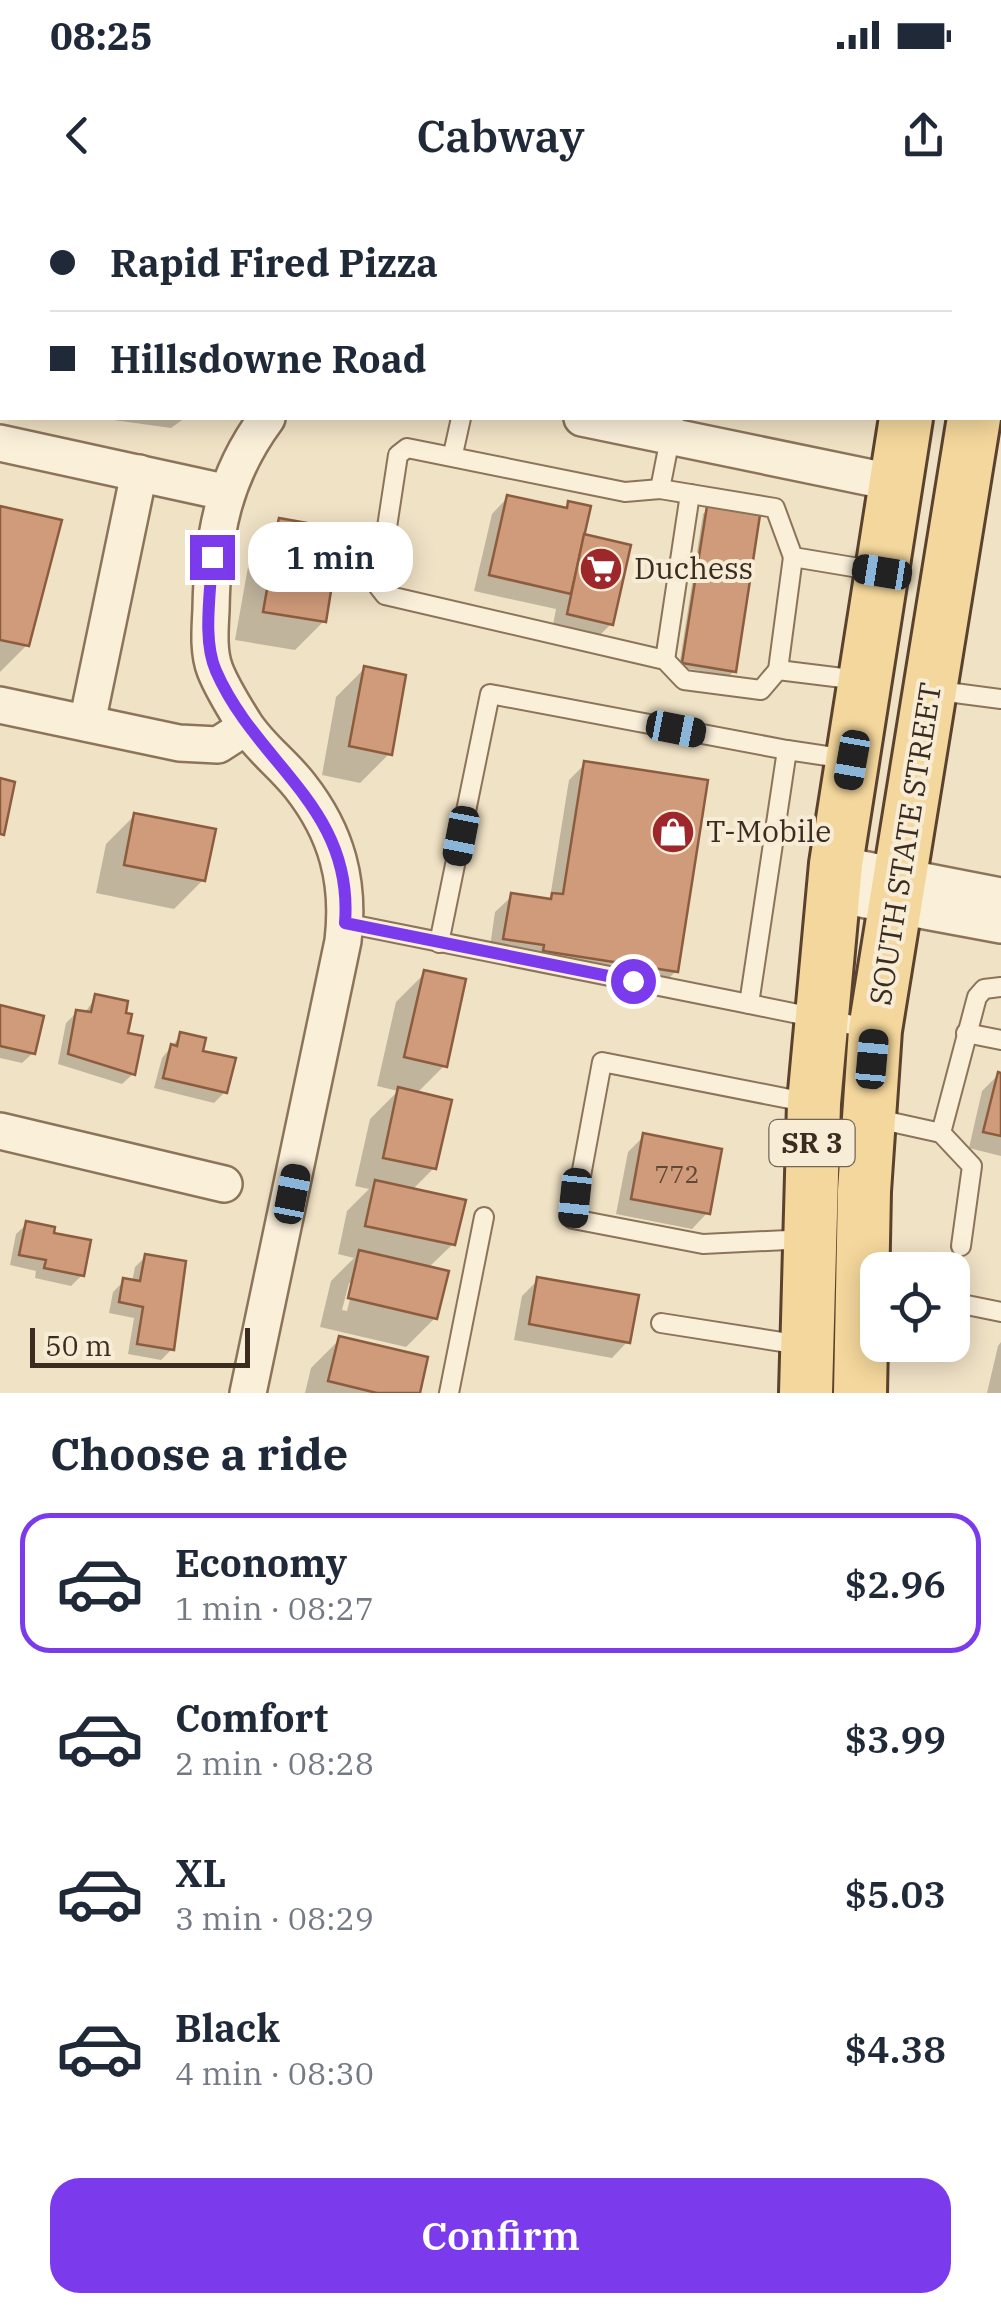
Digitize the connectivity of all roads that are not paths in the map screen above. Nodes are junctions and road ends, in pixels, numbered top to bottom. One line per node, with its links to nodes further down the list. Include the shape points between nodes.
1 (266, 420): 12 (street)
2 (460, 420): 8 (lane)
3 (602, 420): 6 (street)
4 (906, 420): 10 (main road, SOUTH STATE STREET / SR 3)
5 (974, 420): 19 (main road, SOUTH STATE STREET / SR 3)
6 (672, 427): 10 (street); 11 (lane)
7 (0, 443): 9 (street)
8 (453, 454): 11 (lane, via 625,492); 16 (lane, via 406,448 398,455 381,591)
9 (139, 473): 12 (street); 22 (street)
10 (896, 483): 15 (main road, SOUTH STATE STREET / SR 3)
11 (660, 489): 13 (lane)
12 (224, 492): 23 (street, via 212,557 210,638 214,668)
13 (690, 494): 14 (lane, via 775,508); 16 (lane)
14 (793, 557): 15 (lane); 18 (lane)
15 (882, 572): 17 (main road, SOUTH STATE STREET / SR 3)
16 (665, 660): 18 (lane, via 684,680 761,690)
17 (867, 664): 18 (lane); 25 (main road, SOUTH STATE STREET / SR 3); 26 (main road, via 880,718 882,773)
18 (778, 670)
19 (932, 690): 20 (lane); 26 (main road, SOUTH STATE STREET / SR 3)
20 (1001, 700)
21 (0, 704): 22 (street)
22 (87, 723): 23 (street, via 218,745)
23 (246, 727): 28 (street, via 301,786 328,828 344,870)
24 (787, 750): 25 (lane); 30 (lane, via 490,694); 32 (lane)
25 (852, 760): 26 (main road, SOUTH STATE STREET / SR 3)
26 (867, 881): 27 (street); 29 (street); 33 (main road, SOUTH STATE STREET / SR 3); 34 (main road, SOUTH STATE STREET / SR 3)
27 (1001, 896)
28 (345, 923): 30 (lane); 52 (street)
29 (1001, 925)
30 (439, 943): 32 (lane)
31 (1001, 987): 35 (lane, via 976,997)
32 (749, 1004): 33 (lane)
33 (822, 1020): 34 (lane); 37 (main road, SOUTH STATE STREET / SR 3); 42 (main road, via 852,1050 848,1110)
34 (875, 1030): 38 (main road, SOUTH STATE STREET / SR 3)
35 (966, 1033): 36 (lane); 40 (lane)
36 (1001, 1040)
37 (813, 1114): 44 (main road, SOUTH STATE STREET / SR 3); 44 (lane, via 602,1062 573,1219 703,1244); 54 (main road, via 840,1205)
38 (868, 1117): 40 (lane); 42 (main road, SOUTH STATE STREET / SR 3)
39 (0, 1131): 41 (street)
40 (942, 1133): 45 (lane, via 972,1166)
41 (224, 1184)
42 (864, 1191): 46 (main road, SOUTH STATE STREET / SR 3)
43 (484, 1216): 53 (lane)
44 (809, 1240): 51 (main road, SOUTH STATE STREET / SR 3)
45 (961, 1246)
46 (867, 1252)
47 (970, 1306): 48 (lane)
48 (1001, 1312)
49 (661, 1323): 51 (lane)
50 (863, 1362): 55 (main road, SOUTH STATE STREET / SR 3)
51 (807, 1369)
52 (248, 1393)
53 (449, 1393)
54 (837, 1393)
55 (860, 1393)

